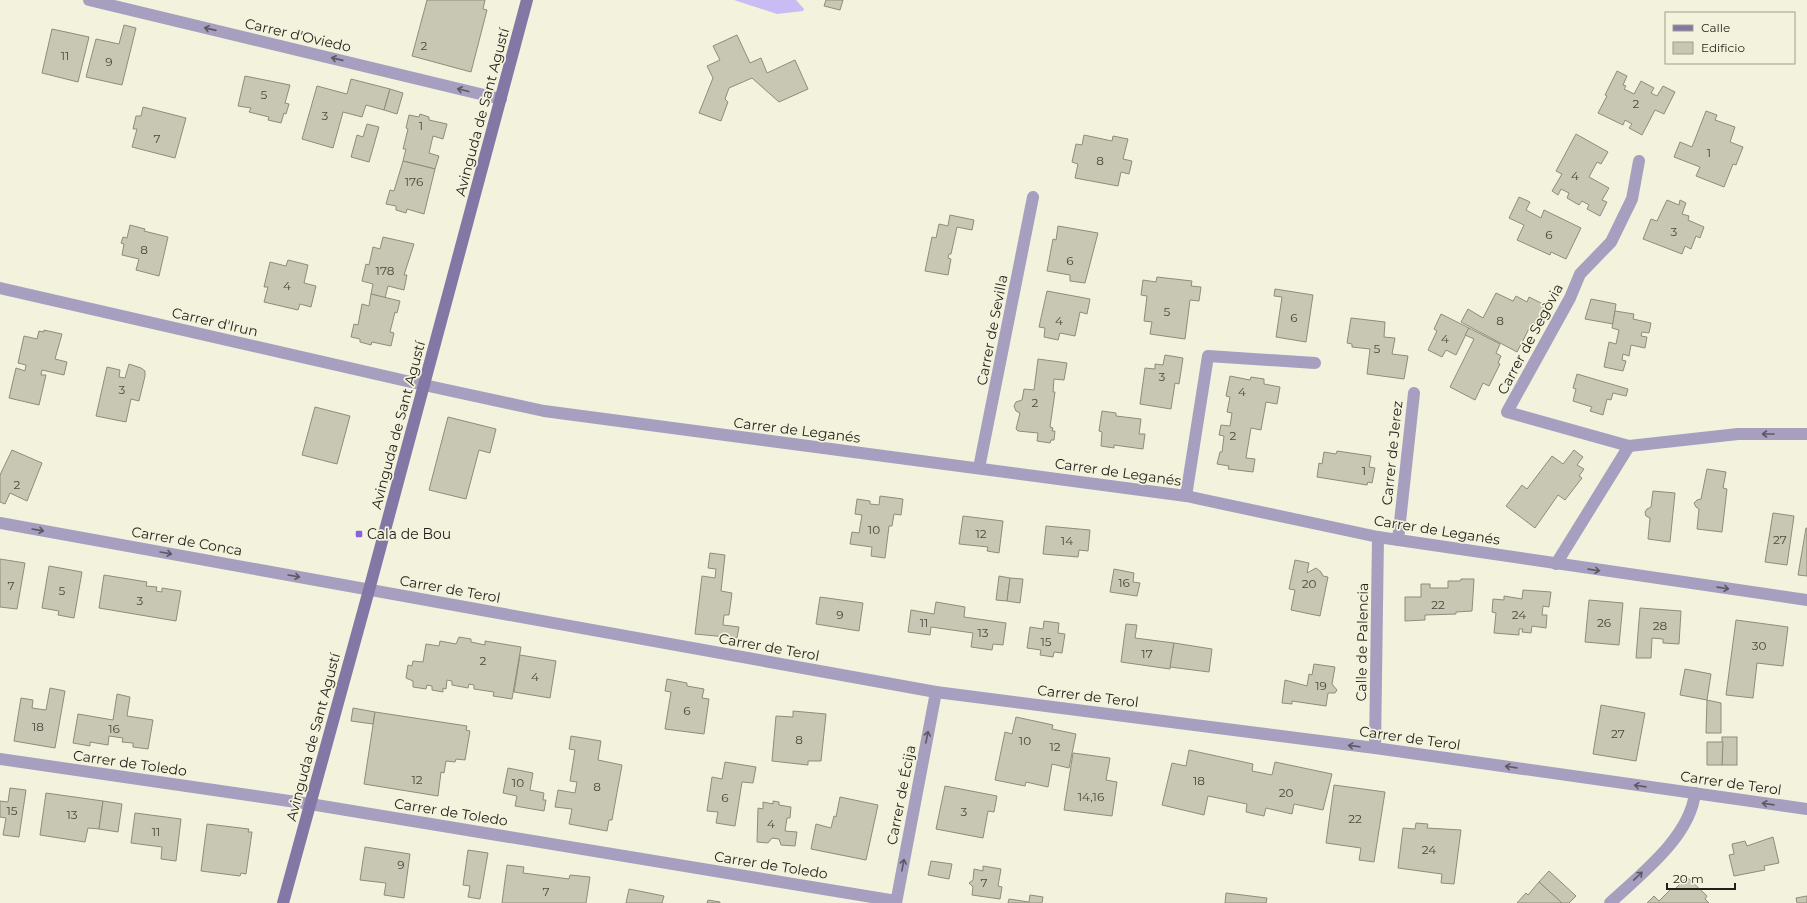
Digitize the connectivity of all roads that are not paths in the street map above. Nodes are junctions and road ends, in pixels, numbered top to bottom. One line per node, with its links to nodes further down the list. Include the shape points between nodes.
1 (89, 0): 3 (street, Carrer d'Oviedo, one-way to 1)
2 (527, 0): 3 (street, Avinguda de Sant Agustí)
3 (501, 98): 8 (street, Avinguda de Sant Agustí)
4 (1639, 161): 11 (street, Carrer de Segòvia, via 1632,199 1611,242 1580,274 1570,298 1507,412)
5 (1033, 197): 12 (street, Carrer de Sevilla)
6 (0, 288): 8 (street, Carrer d'Irun)
7 (1315, 363): 13 (street, via 1208,356)
8 (424, 385): 12 (street, Carrer de Leganés, via 559,413); 18 (street, Avinguda de Sant Agustí)
9 (1414, 393): 16 (street, Carrer de Jerez)
10 (1807, 434): 11 (street, Carrer de Segòvia, one-way to 11, via 1738,434)
11 (1629, 446): 17 (street)
12 (979, 468): 13 (street, Carrer de Leganés)
13 (1186, 496): 15 (street, Carrer de Leganés)
14 (0, 523): 18 (street, Carrer de Conca, one-way to 18)
15 (1378, 537): 16 (street, Carrer de Leganés); 21 (street, Calle de Palencia)
16 (1398, 540): 17 (street, Carrer de Leganés)
17 (1556, 564): 19 (street, Carrer de Leganés, one-way to 19)
18 (369, 590): 20 (street, Carrer de Terol); 24 (street, Avinguda de Sant Agustí)
19 (1807, 600)
20 (936, 692): 21 (street, Carrer de Terol, one-way to 20); 26 (street, Carrer de Écija, one-way to 20)
21 (1375, 748): 23 (street, Carrer de Terol, one-way to 21)
22 (0, 760): 24 (street, Carrer de Toledo)
23 (1695, 793): 25 (street, Carrer de Terol, one-way to 23); 28 (street, one-way to 23, via 1673,842 1693,806)
24 (310, 804): 26 (street, Carrer de Toledo); 27 (street, Avinguda de Sant Agustí)
25 (1807, 809)
26 (896, 902)
27 (283, 903)
28 (1610, 903)

